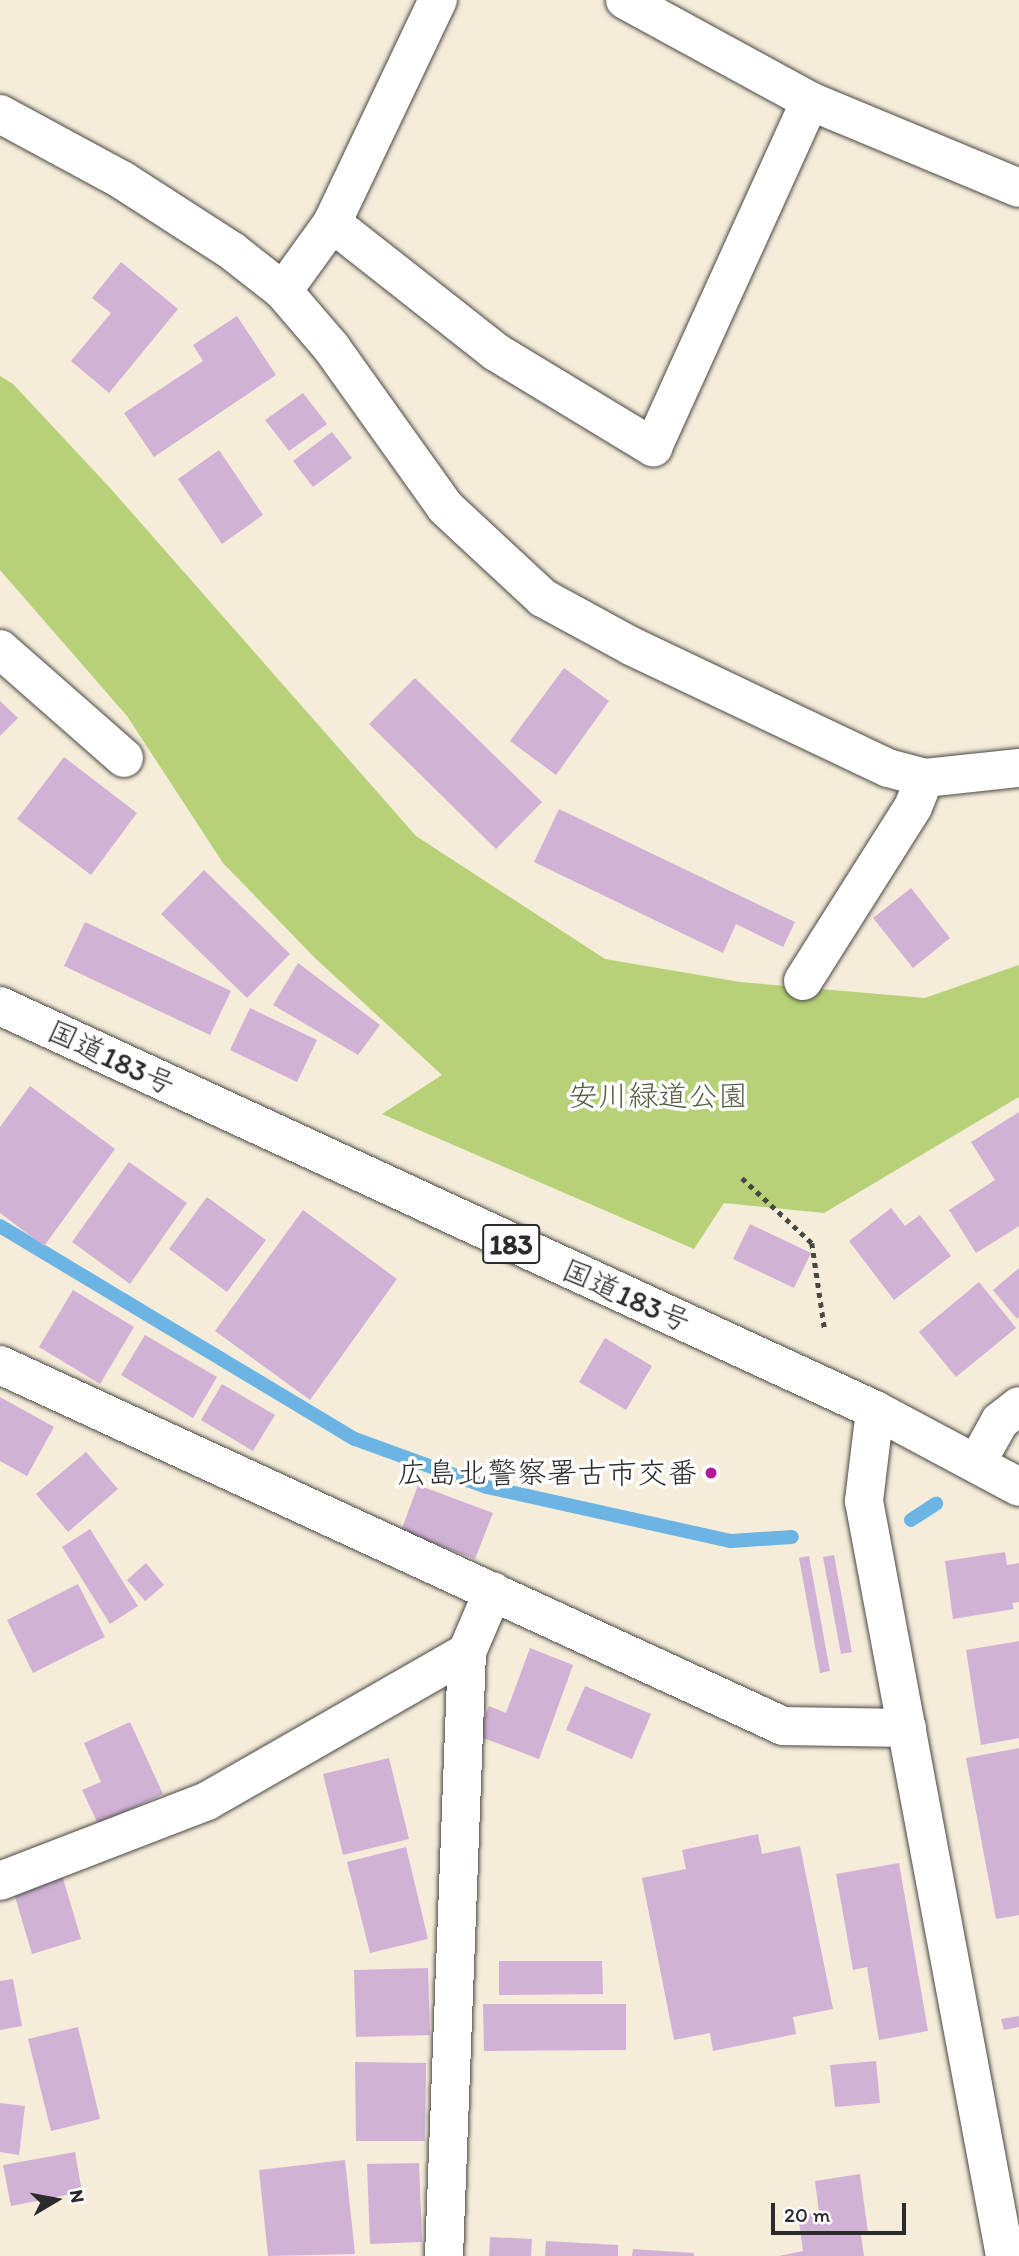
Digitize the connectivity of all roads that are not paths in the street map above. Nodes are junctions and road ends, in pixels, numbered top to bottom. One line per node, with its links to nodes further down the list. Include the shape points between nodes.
1 (438, 0): 6 (main road)
2 (625, 0): 3 (main road)
3 (810, 101): 5 (main road); 6 (main road, via 653,447 496,352)
4 (0, 114): 7 (main road, via 122,180 232,251)
5 (1019, 188)
6 (332, 223): 7 (main road)
7 (283, 291): 11 (main road, via 331,347 445,507 543,598 631,646 888,768)
8 (0, 649): 9 (main road)
9 (124, 758)
10 (1019, 768): 11 (main road)
11 (925, 778): 12 (main road, via 913,807)
12 (803, 981)
13 (0, 1006): 16 (main road, 国道183号 / 183)
14 (0, 1365): 19 (main road)
15 (1019, 1406): 17 (main road, via 1000,1421)
16 (875, 1410): 17 (main road, 国道183号 / 183); 21 (main road, via 864,1501)
17 (977, 1462): 18 (main road, 国道183号 / 183)
18 (1019, 1487)
19 (493, 1591): 20 (main road); 21 (main road, via 783,1726)
20 (467, 1652): 22 (main road, via 207,1801); 23 (main road)
21 (907, 1728): 24 (main road)
22 (0, 1881)
23 (443, 2256)
24 (1005, 2256)

